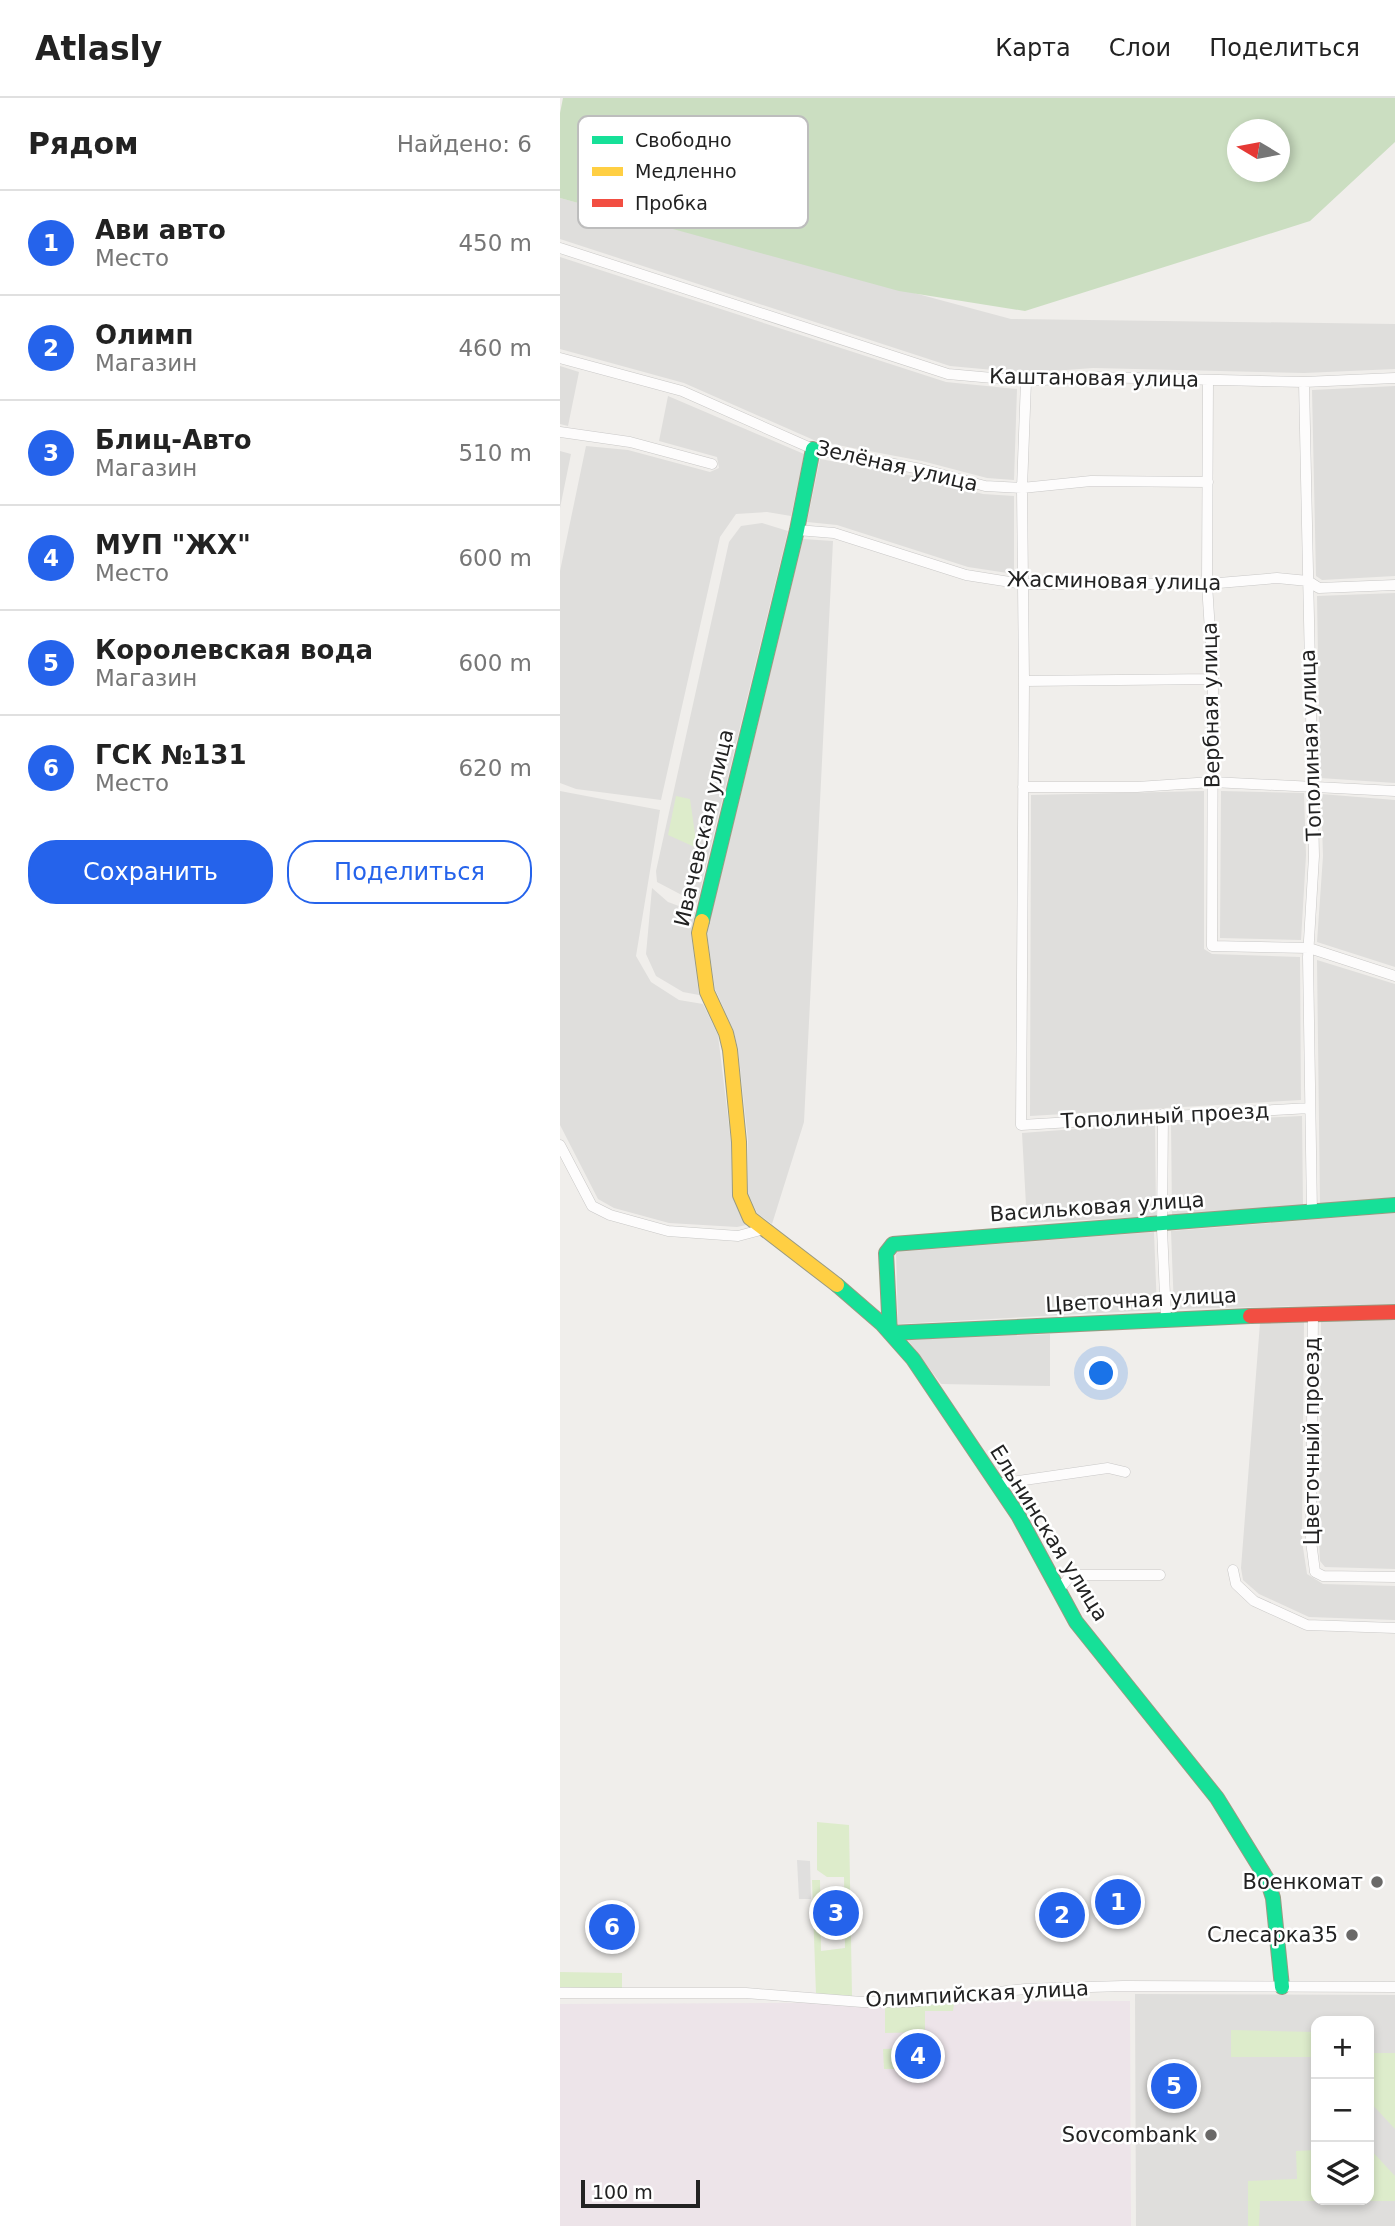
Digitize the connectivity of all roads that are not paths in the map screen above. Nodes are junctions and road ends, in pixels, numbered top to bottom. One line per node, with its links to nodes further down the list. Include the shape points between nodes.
1 (560, 248): 5 (street, Каштановая улица, via 948,374)
2 (560, 358): 8 (street, Зелёная улица, via 681,391)
3 (1395, 378): 6 (street, Каштановая улица)
4 (1208, 380): 5 (street, Каштановая улица, via 1093,377); 6 (street, Каштановая улица); 10 (street, Вербная улица)
5 (1026, 381): 11 (street)
6 (1304, 382): 13 (street, Тополиная улица)
7 (560, 432): 9 (street, via 630,442)
8 (813, 449): 11 (street, Зелёная улица, via 985,486); 12 (street, Ивачевская улица)
9 (712, 464)
10 (1208, 482): 11 (street, Зелёная улица, via 1091,481); 15 (street, Вербная улица)
11 (1022, 488): 14 (street)
12 (797, 530): 14 (street, Жасминовая улица, via 834,533 967,575); 30 (street, Ивачевская улица, via 699,933 707,992 730,1050 740,1195)
13 (1308, 581): 15 (street, Жасминовая улица, via 1277,578); 16 (street, Жасминовая улица, via 1319,588); 20 (street, Тополиная улица)
14 (1023, 584): 15 (street, Жасминовая улица); 18 (street)
15 (1207, 584): 17 (street, Вербная улица)
16 (1395, 585)
17 (1213, 679): 18 (street); 19 (street, Вербная улица)
18 (1024, 681): 21 (street)
19 (1212, 782): 20 (street); 21 (street); 23 (street, Вербная улица, via 1212,946)
20 (1312, 785): 22 (street); 23 (street, Тополиная улица, via 1314,856)
21 (1023, 787): 26 (street, Тополиный проезд, via 1021,1125)
22 (1395, 791)
23 (1308, 948): 24 (street); 25 (street, Тополиная улица)
24 (1395, 976)
25 (1310, 1108): 26 (street, Тополиный проезд); 29 (street, Тополиная улица)
26 (1163, 1114): 31 (street)
27 (560, 1146): 32 (street, via 592,1206 610,1215 668,1231 738,1236)
28 (1395, 1205): 29 (street, Васильковая улица)
29 (1312, 1213): 31 (street, Васильковая улица)
30 (750, 1218): 32 (street, Ельнинская улица)
31 (1164, 1223): 35 (street); 36 (street, Васильковая улица, via 893,1244 886,1254)
32 (764, 1229): 36 (street, Ельнинская улица)
33 (1395, 1312): 34 (street, Цветочная улица)
34 (1313, 1313): 35 (street, Цветочная улица); 41 (street, Цветочный проезд, via 1315,1572)
35 (1166, 1318): 36 (street, Цветочная улица)
36 (890, 1333): 38 (street, Ельнинская улица, via 913,1359)
37 (1125, 1472): 38 (street, via 1108,1468)
38 (997, 1484): 42 (street, Ельнинская улица)
39 (1233, 1570): 43 (street, via 1236,1584 1254,1601 1307,1625)
40 (1160, 1575): 42 (street, via 1071,1575)
41 (1395, 1577)
42 (1058, 1591): 44 (street, Ельнинская улица, via 1076,1622 1217,1798 1258,1863 1273,1898)
43 (1395, 1628)
44 (1282, 1987): 45 (street, Олимпийская улица); 46 (street, Олимпийская улица, via 1024,1989 910,2002 746,1993)
45 (1395, 1987)
46 (560, 1993)

